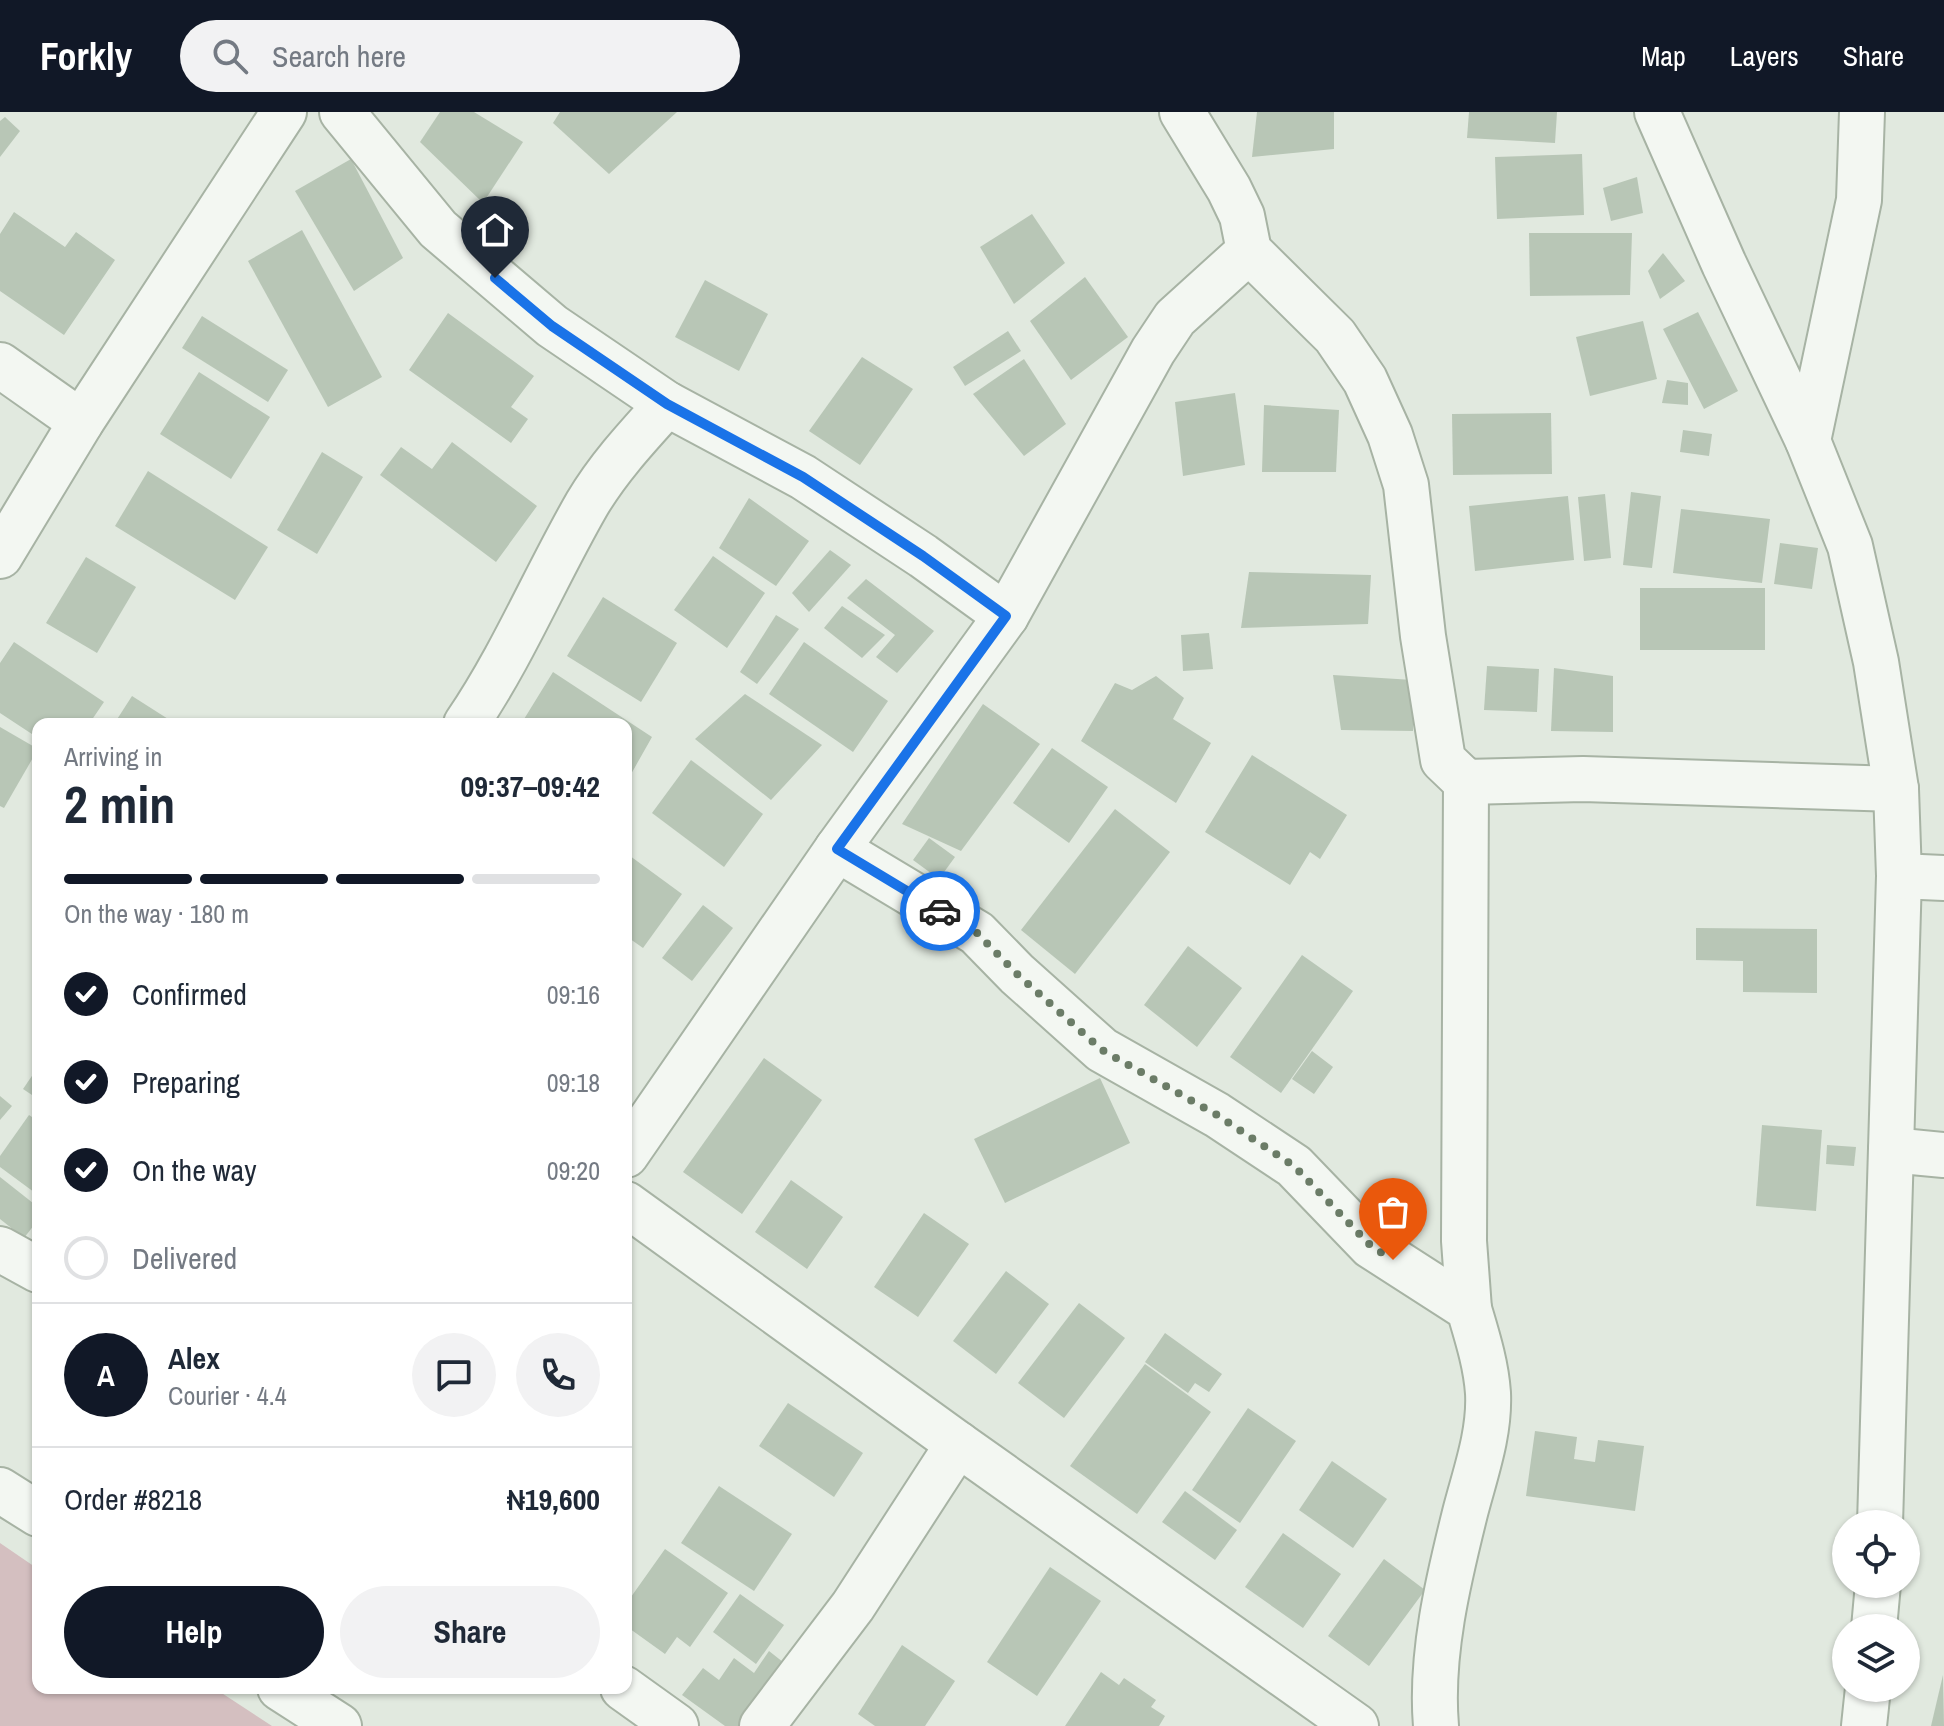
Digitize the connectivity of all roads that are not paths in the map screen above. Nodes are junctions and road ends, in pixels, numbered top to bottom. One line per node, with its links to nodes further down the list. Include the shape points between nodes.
1 (284, 112): 9 (street)
2 (342, 112): 8 (street, via 438,229 552,326)
3 (1182, 112): 6 (street, via 1229,189 1242,216)
4 (1657, 112): 10 (street)
5 (1862, 112): 10 (street, via 1859,200)
6 (1249, 251): 12 (street, via 1196,296 1168,329); 14 (street, via 1335,336 1365,380 1390,435 1406,485 1443,760)
7 (0, 365): 9 (street)
8 (667, 404): 12 (street, via 803,477); 13 (street, via 619,457 588,503)
9 (81, 422): 11 (street)
10 (1808, 441): 15 (street, via 1850,546)
11 (0, 556)
12 (1006, 616): 16 (street)
13 (470, 718)
14 (1466, 782): 15 (street, via 1583,779); 25 (street, via 1464,1241)
15 (1896, 789): 17 (street)
16 (837, 849): 19 (street); 25 (street, via 977,933 1102,1050 1294,1166 1371,1246)
17 (1899, 876): 18 (street); 20 (street)
18 (1944, 878)
19 (632, 1146)
20 (1891, 1150): 21 (street); 29 (street)
21 (1944, 1155)
22 (632, 1208): 26 (street)
23 (0, 1249): 24 (street)
24 (32, 1267)
25 (1469, 1309): 37 (street, via 1488,1393 1485,1434 1449,1577 1435,1688)
26 (958, 1444): 35 (street, via 853,1606); 36 (street)
27 (0, 1490): 28 (street)
28 (32, 1510)
29 (1880, 1510)
30 (289, 1694): 33 (street)
31 (631, 1694): 34 (street)
32 (1867, 1702): 38 (street)
33 (339, 1726)
34 (676, 1726)
35 (762, 1726)
36 (1356, 1726)
37 (1436, 1726)
38 (1864, 1726)

